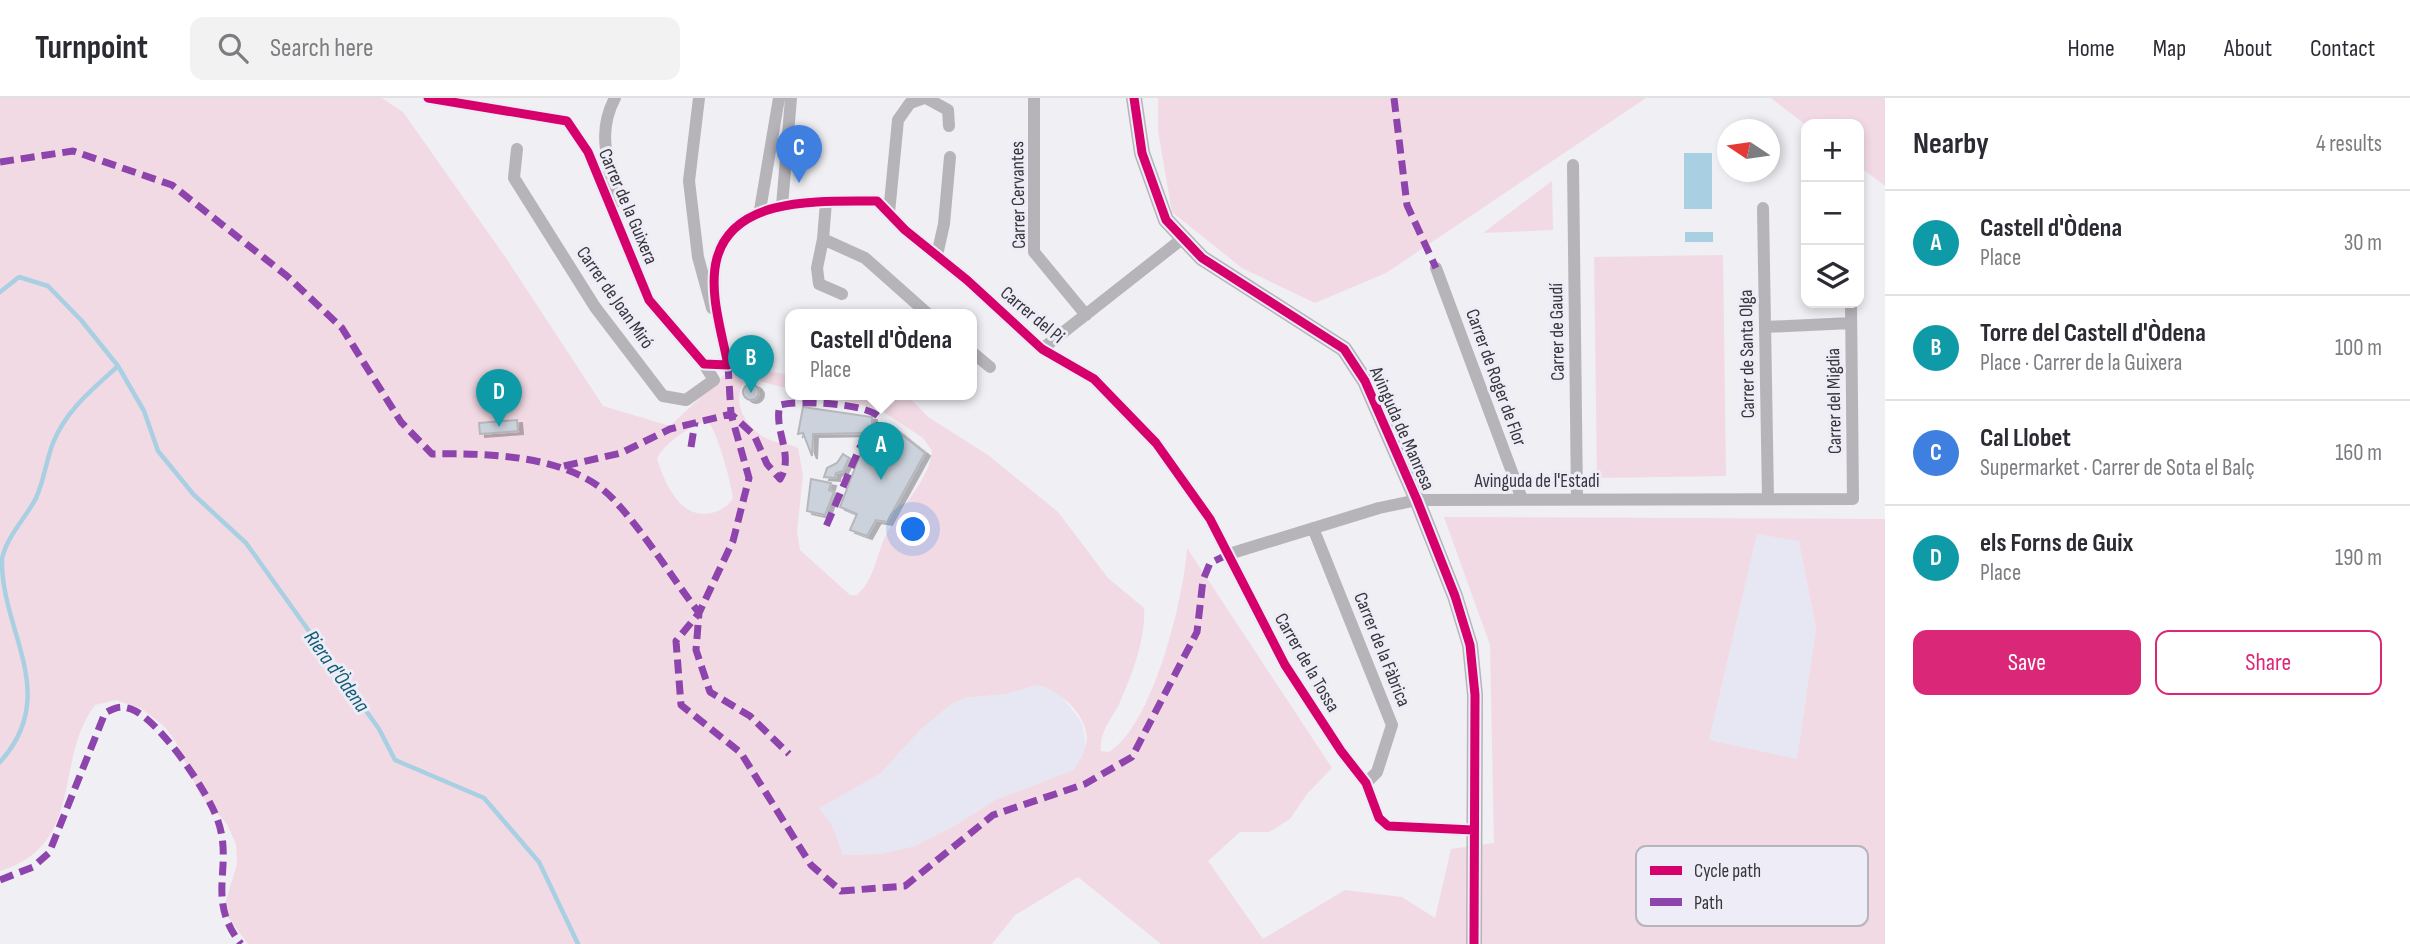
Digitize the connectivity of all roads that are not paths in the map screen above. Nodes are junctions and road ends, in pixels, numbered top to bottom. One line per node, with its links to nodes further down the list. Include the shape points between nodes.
1 (428, 98): 18 (street, Carrer de la Guixera, via 567,121 588,152)
2 (699, 98): 29 (street, via 689,181 698,257)
3 (779, 98): 16 (street)
4 (790, 98): 14 (street)
5 (925, 98): 9 (street, via 948,110); 17 (street, via 910,103 898,120)
6 (1034, 98): 26 (street, Carrer Cervantes, via 1034,253)
7 (1134, 98): 20 (street, Avinguda de Manresa, via 1142,153 1156,195 1166,220)
8 (611, 99): 18 (street, via 603,130)
9 (949, 126)
10 (517, 149): 32 (street, Carrer de Joan Miró, via 514,178 595,307 663,396 686,400 714,380)
11 (950, 157): 21 (street)
12 (1573, 165): 35 (street, Carrer de Gaudí)
13 (827, 202): 14 (street, Carrer del Pi); 17 (street, Carrer del Pi, via 877,201); 19 (street)
14 (782, 206): 16 (street, Carrer del Pi)
15 (1763, 208): 28 (street, Carrer de Santa Olga)
16 (760, 210): 29 (street, via 726,238 717,259 718,319)
17 (889, 213): 21 (street, Carrer del Pi)
18 (615, 218): 32 (street, Carrer de la Guixera, via 649,300)
19 (822, 239): 23 (street, via 819,284); 25 (street, via 865,258)
20 (1182, 239): 26 (street); 38 (street, Avinguda de Manresa, via 1231,278 1344,349 1365,381)
21 (937, 255): 30 (street, Carrer del Pi)
22 (1436, 268): 34 (street, Carrer de Roger de Flor)
23 (842, 295)
24 (1851, 308): 27 (street, Carrer del Migdia)
25 (922, 309)
26 (1086, 315): 30 (street)
27 (1851, 323): 28 (street); 37 (street, Carrer del Migdia)
28 (1765, 327): 36 (street, Carrer de Santa Olga)
29 (725, 346): 32 (street, via 729,365)
30 (1042, 349): 40 (street, Carrer del Pi, via 1094,379 1156,443 1210,519)
31 (977, 356): 33 (street)
32 (704, 364)
33 (990, 368)
34 (1521, 499): 35 (street, Avinguda de l'Estadi); 38 (street, Avinguda de l'Estadi)
35 (1577, 499): 36 (street, Avinguda de l'Estadi)
36 (1768, 499): 37 (street, Avinguda de l'Estadi)
37 (1853, 499)
38 (1417, 500): 39 (street, Avinguda de l'Estadi); 42 (street, Avinguda de Manresa, via 1470,645 1475,695)
39 (1313, 528): 40 (street, Avinguda de l'Estadi); 41 (street, Carrer de la Fàbrica, via 1392,724 1377,772)
40 (1228, 554): 41 (street, Carrer de la Tossa, via 1285,665)
41 (1366, 783): 42 (street, Carrer de la Tossa, via 1379,818 1388,826)
42 (1473, 830): 43 (street, Avinguda de Manresa)
43 (1474, 944)

